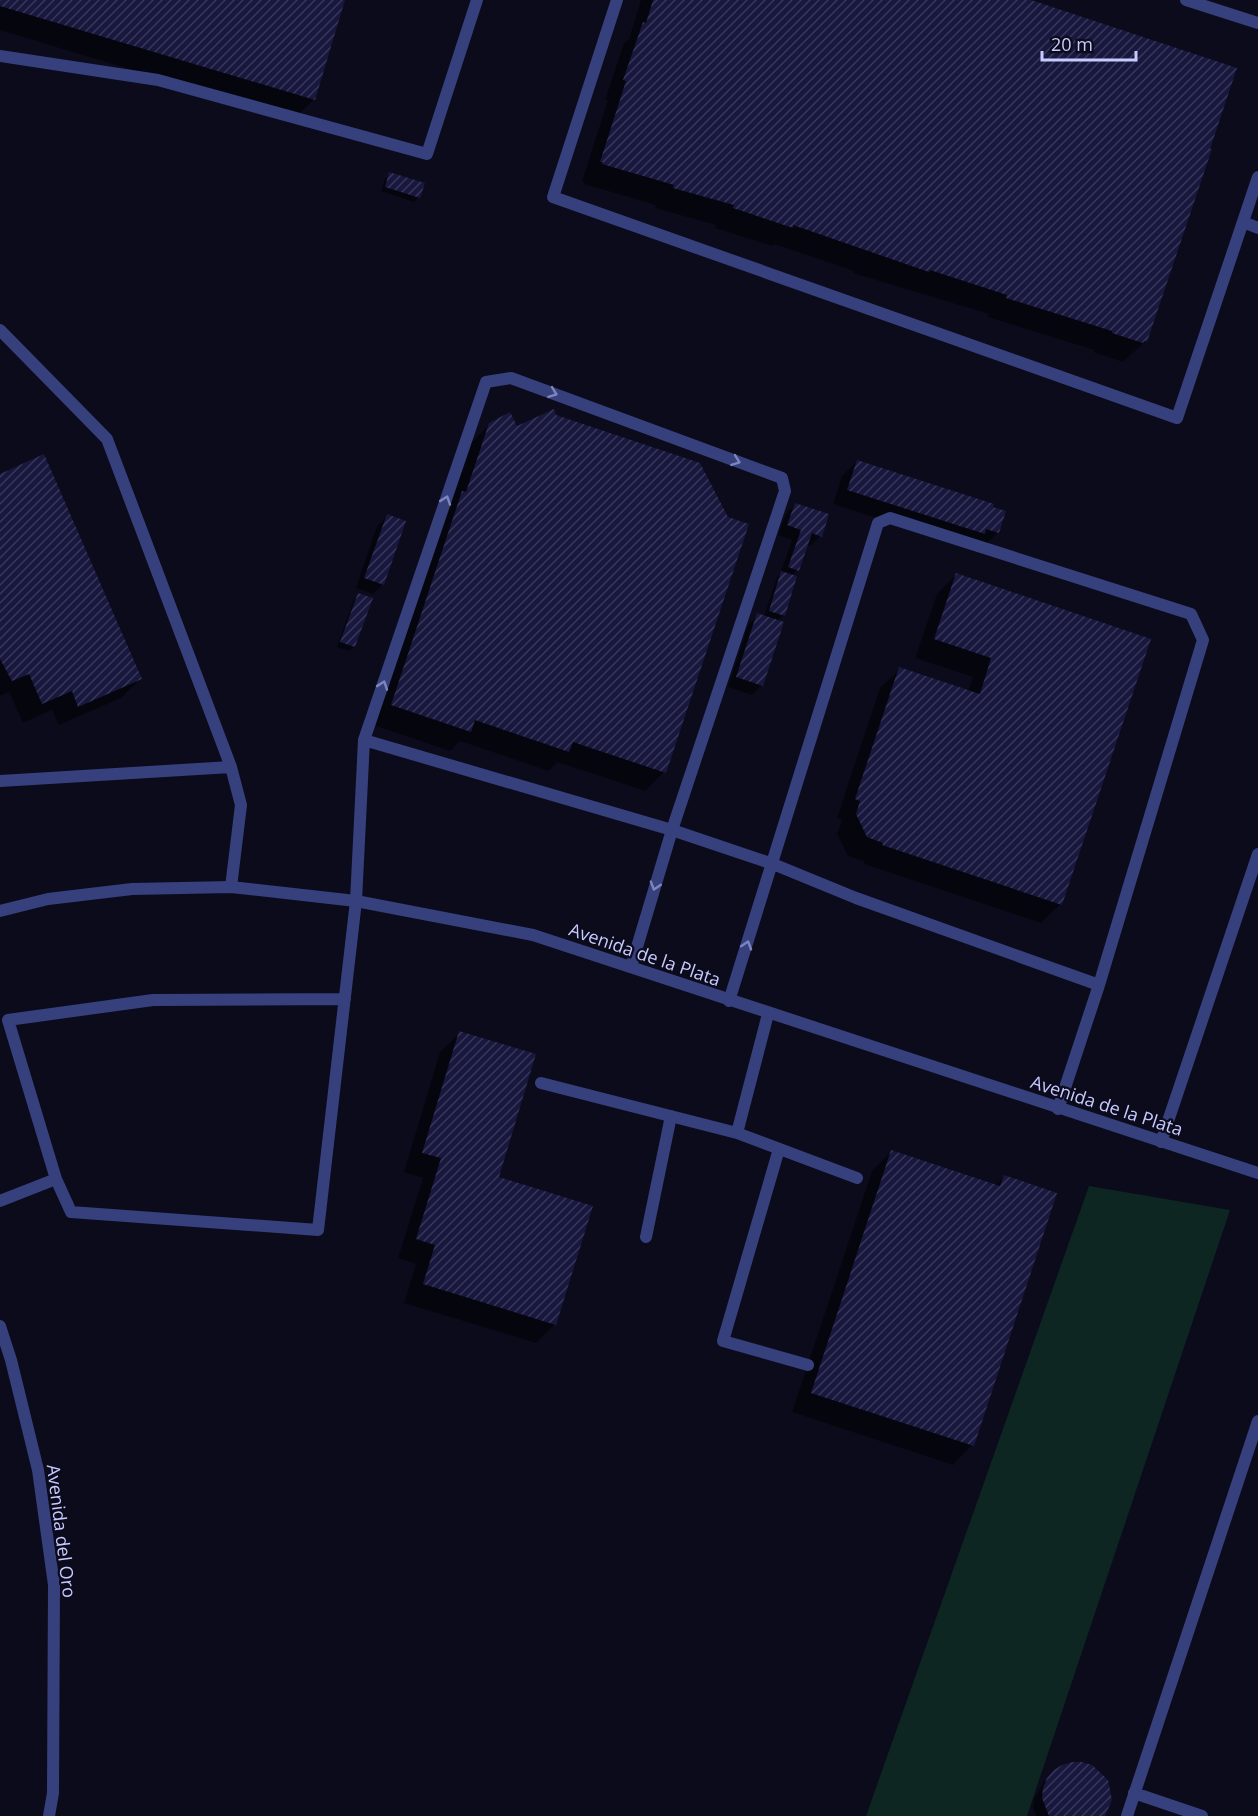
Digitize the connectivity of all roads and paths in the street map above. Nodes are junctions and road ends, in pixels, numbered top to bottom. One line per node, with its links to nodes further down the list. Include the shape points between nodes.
1 (477, 0): 5 (street, via 427,154 158,80)
2 (617, 0): 7 (street, via 553,197 1178,418)
3 (1186, 0): 4 (street)
4 (1258, 23)
5 (0, 56)
6 (1258, 177): 7 (street)
7 (1243, 222): 8 (street)
8 (1258, 228)
9 (0, 330): 11 (street, via 107,439)
10 (364, 740): 13 (street); 13 (street, one-way to 13, via 486,382 511,378 782,478 785,490); 17 (street)
11 (231, 767): 12 (street); 16 (street, via 241,805)
12 (0, 781)
13 (672, 830): 15 (street); 19 (street, one-way to 19)
14 (1258, 854): 28 (street)
15 (773, 864): 20 (street); 20 (street, via 878,523 890,518 1191,614 1203,640); 22 (street, one-way to 15)
16 (231, 887): 17 (street, Avenida de la Plata); 18 (street, Avenida de la Plata, via 132,889 48,899)
17 (356, 901): 19 (street, Avenida de la Plata, via 533,935); 21 (street)
18 (0, 911)
19 (631, 967): 22 (street, Avenida de la Plata)
20 (1099, 985): 25 (street)
21 (345, 999): 32 (street, via 153,1000 8,1020); 32 (street, via 318,1230 71,1212)
22 (729, 1001): 23 (street, Avenida de la Plata)
23 (768, 1014): 25 (street, Avenida de la Plata); 27 (street)
24 (541, 1083): 26 (street)
25 (1058, 1108): 28 (street, Avenida de la Plata)
26 (671, 1116): 27 (street); 34 (street)
27 (737, 1133): 29 (street)
28 (1161, 1142): 30 (street, Avenida de la Plata)
29 (779, 1149): 31 (street); 36 (street, via 723,1341)
30 (1258, 1173)
31 (857, 1178)
32 (56, 1179): 33 (street)
33 (0, 1201)
34 (646, 1236)
35 (0, 1326): 39 (street, Avenida del Oro, via 38,1470 54,1585 53,1793)
36 (808, 1365)
37 (1258, 1421): 38 (street)
38 (1134, 1793): 40 (street); 41 (street)
39 (49, 1816)
40 (1126, 1816)
41 (1203, 1816)

